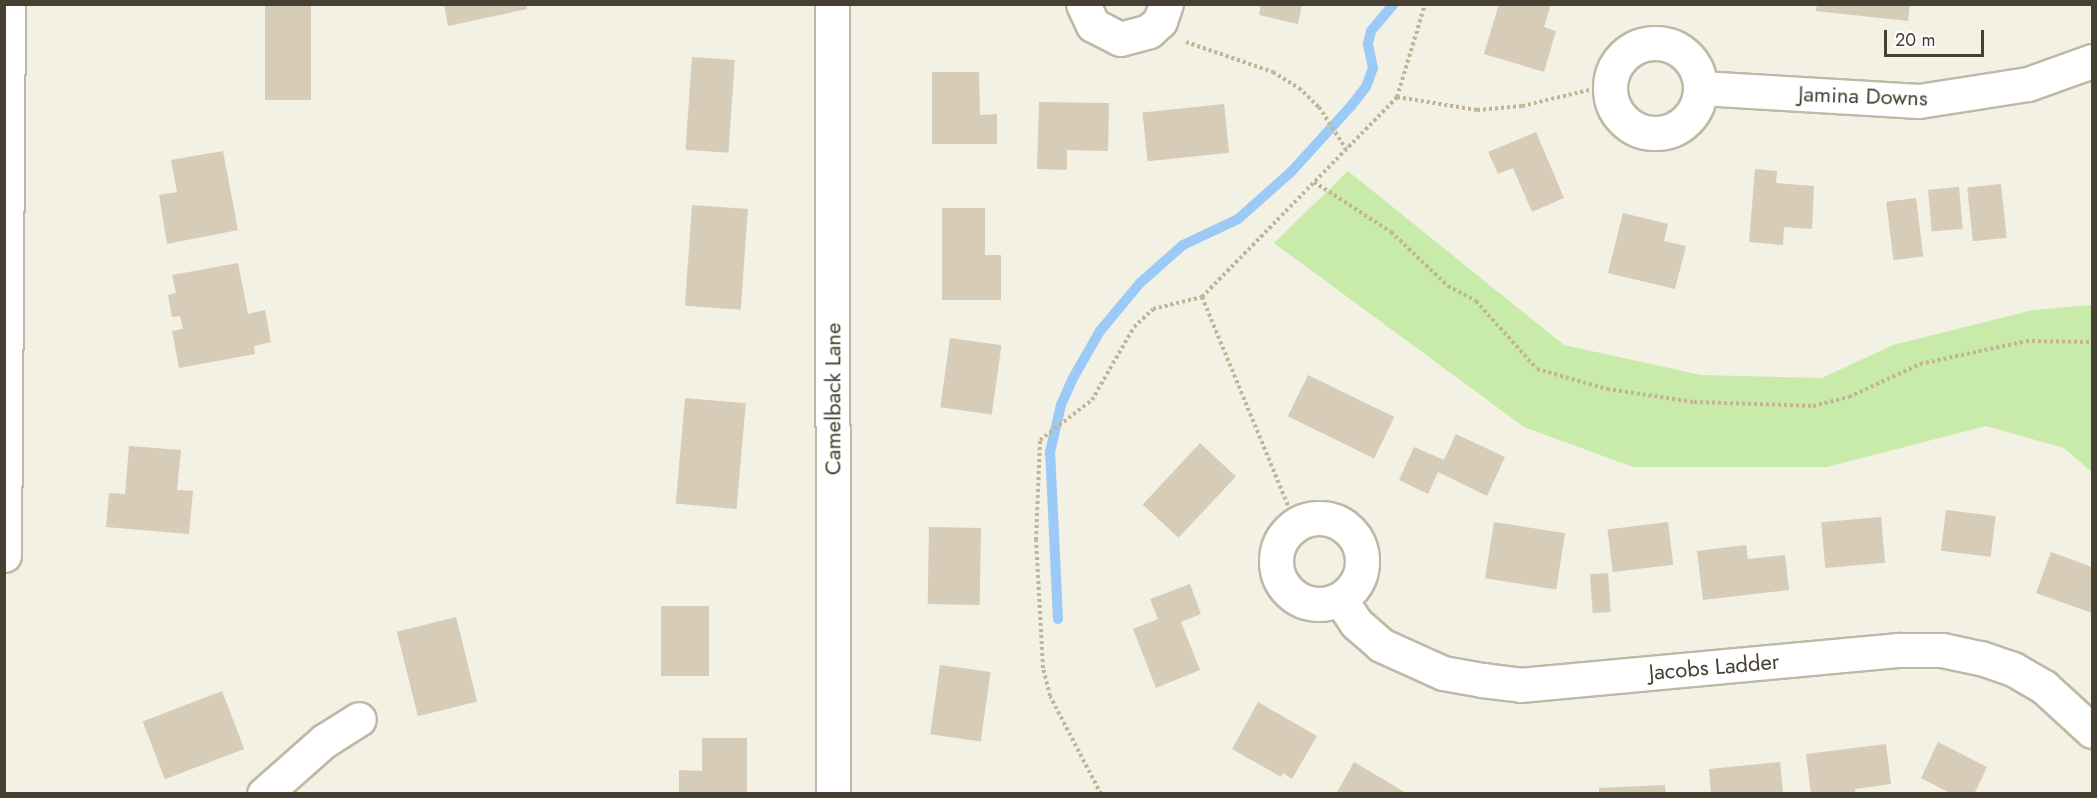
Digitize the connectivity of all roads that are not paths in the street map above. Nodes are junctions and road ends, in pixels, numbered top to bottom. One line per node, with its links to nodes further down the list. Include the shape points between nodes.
1 (8, 4): 7 (street)
2 (832, 4): 13 (street, Camelback Lane)
3 (1083, 4): 4 (street, via 1093,25 1120,39 1149,31)
4 (1163, 13)
5 (2092, 60): 6 (street, Jamina Downs, via 2028,84 1919,101)
6 (1701, 88): 6 (street, via 1689,119 1666,132 1648,133 1621,117 1613,104 1610,85 1617,66 1631,50 1645,44 1664,44 1682,51 1695,65)
7 (6, 240): 8 (street)
8 (4, 555)
9 (1340, 599): 9 (street, via 1308,603 1291,594 1282,583 1278,551 1286,533 1296,525 1310,519 1328,519 1349,530 1358,542 1362,557 1360,575); 11 (street, Jacobs Ladder, via 1356,623 1381,645 1443,673 1482,680 1520,685 1899,650 1942,650 2013,669 2044,687)
10 (359, 719): 12 (street, via 324,741)
11 (2092, 731)
12 (264, 794)
13 (834, 794)

